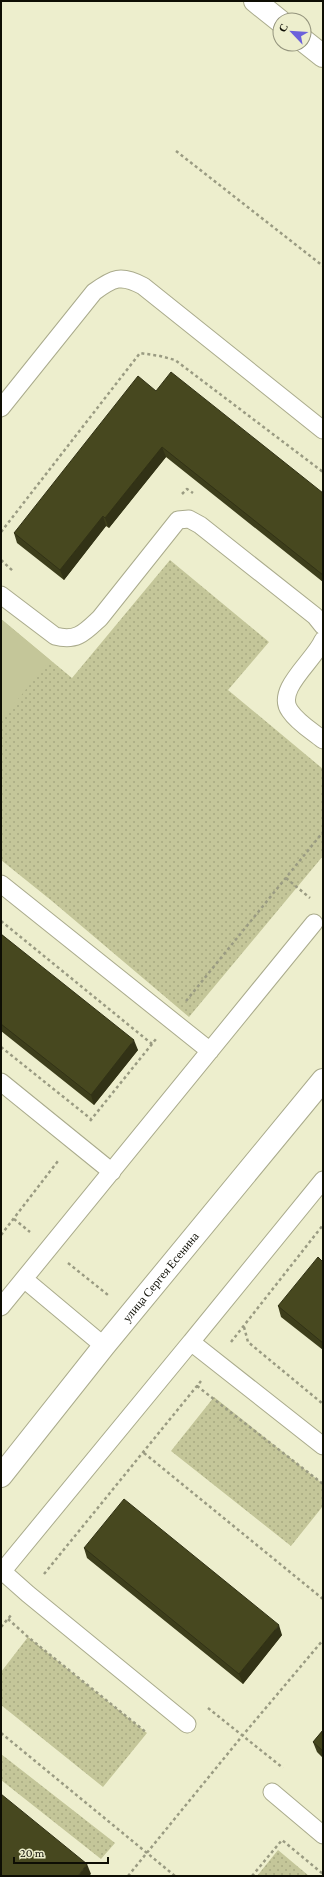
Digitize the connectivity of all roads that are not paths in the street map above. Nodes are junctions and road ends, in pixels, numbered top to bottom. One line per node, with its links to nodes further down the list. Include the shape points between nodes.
1 (255, 1): 2 (street)
2 (272, 15)
3 (312, 47): 4 (street)
4 (323, 56)
5 (1, 408): 6 (lane, via 94,292 105,283 125,278 143,286)
6 (323, 430)
7 (1, 595): 8 (lane, via 50,633 65,639 74,638 87,631 100,618 178,520 189,518 315,616)
8 (323, 626)
9 (323, 640): 10 (lane, via 292,682 285,698 290,712)
10 (323, 740)
11 (1, 884): 13 (lane)
12 (320, 922): 13 (lane)
13 (210, 1051): 16 (lane)
14 (323, 1080): 21 (street, улица Сергея Есенина)
15 (1, 1082): 16 (lane)
16 (112, 1172): 18 (lane)
17 (323, 1180): 20 (lane)
18 (24, 1279): 19 (lane); 21 (lane)
19 (1, 1307)
20 (191, 1342): 22 (lane); 24 (lane)
21 (104, 1346): 23 (street, улица Сергея Есенина)
22 (323, 1446)
23 (1, 1476)
24 (2, 1571): 25 (lane)
25 (187, 1724)
26 (272, 1792): 27 (lane)
27 (323, 1835)

